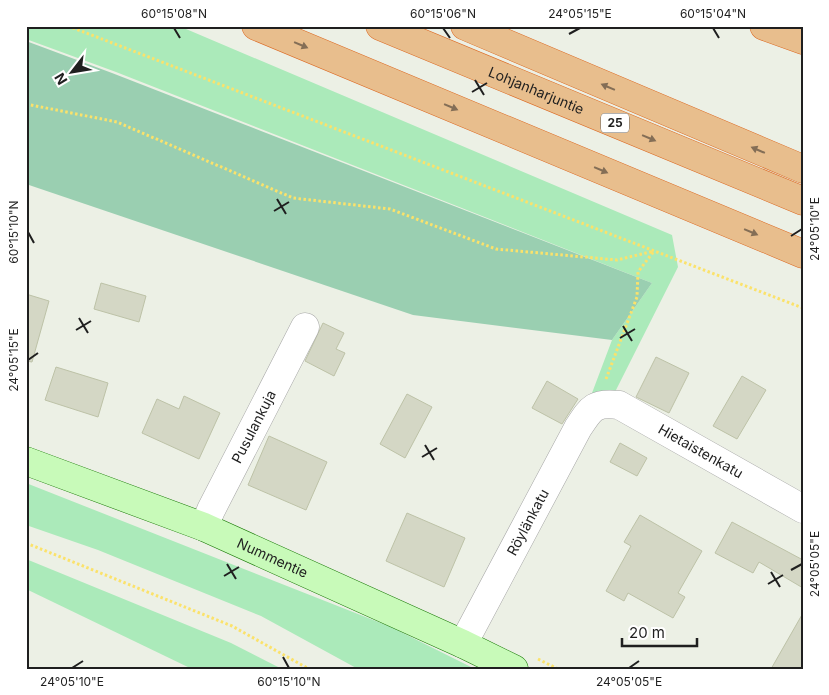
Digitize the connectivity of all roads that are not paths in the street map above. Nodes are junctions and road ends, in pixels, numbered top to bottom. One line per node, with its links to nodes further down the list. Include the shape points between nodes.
1 (256, 26): 8 (highway, one-way to 8)
2 (380, 26): 7 (highway, Lohjanharjuntie / 25, one-way to 7)
3 (465, 26): 6 (highway, 25, one-way to 3)
4 (764, 26): 5 (highway)
5 (803, 40)
6 (803, 169)
7 (803, 201)
8 (803, 254)
9 (305, 327): 13 (street, Pusulankuja)
10 (596, 405): 12 (street, Hietaistenkatu, via 619,405); 14 (street, Röylänkatu, via 578,428)
11 (26, 460): 13 (street, Nummentie)
12 (803, 509)
13 (204, 527): 14 (street, Nummentie)
14 (463, 644): 15 (street, Nummentie)
15 (514, 669)

